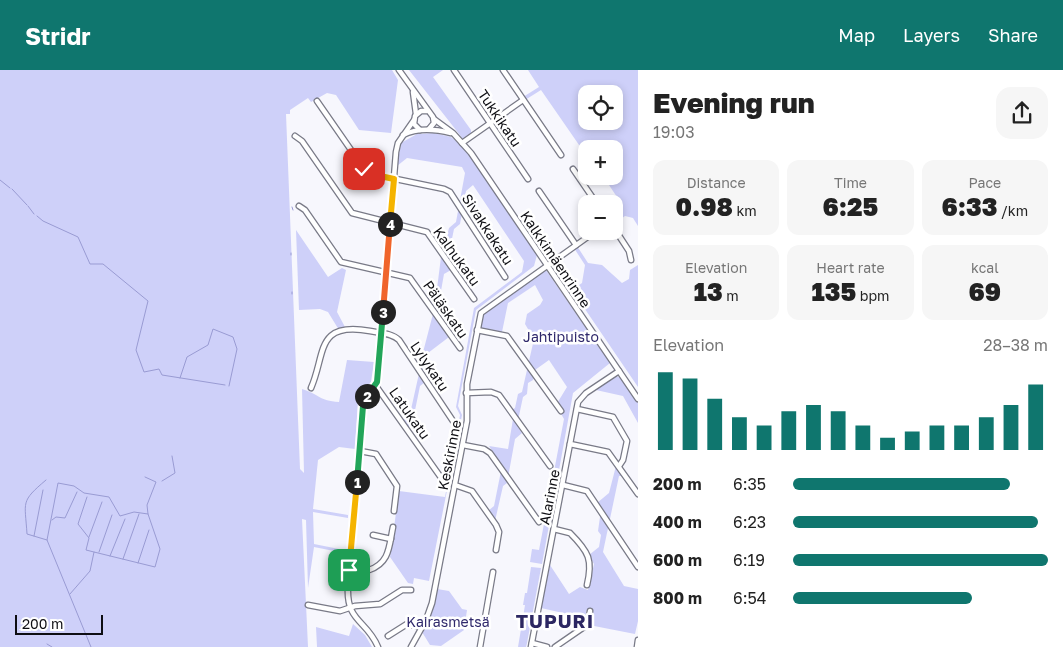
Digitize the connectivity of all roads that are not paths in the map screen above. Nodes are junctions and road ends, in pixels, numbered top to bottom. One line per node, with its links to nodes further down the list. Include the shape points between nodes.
1 (399, 70): 4 (street)
2 (454, 70): 11 (street, Tukkikatu)
3 (503, 70): 5 (street)
4 (413, 91): 7 (street); 8 (street)
5 (523, 100): 11 (street); 18 (street)
6 (317, 101): 21 (street, Sivakkakatu, via 366,171)
7 (427, 111): 8 (street); 9 (street)
8 (416, 114): 10 (street)
9 (434, 119): 12 (street); 14 (street, Kalkkimäenrinne)
10 (414, 120): 13 (street); 16 (street)
11 (490, 123): 17 (street); 20 (street, Tukkikatu)
12 (428, 129): 13 (street); 14 (street)
13 (420, 130): 16 (street)
14 (452, 133): 17 (street, Kalkkimäenrinne)
15 (295, 136): 25 (street, Kalhukatu, via 302,141 352,213)
16 (402, 136): 21 (street, via 396,148)
17 (462, 143): 30 (street, Kalkkimäenrinne)
18 (561, 155)
19 (573, 169): 23 (street)
20 (528, 178)
21 (394, 179): 25 (street); 32 (street, Sivakkakatu, via 450,192)
22 (539, 191): 28 (street)
23 (591, 195)
24 (299, 206): 31 (street, Päläskatu, via 341,262)
25 (390, 223): 31 (street); 33 (street, Kalhukatu, via 427,232)
26 (583, 240): 28 (street, Keskirinne)
27 (622, 240): 29 (street)
28 (576, 245): 30 (street, Keskirinne)
29 (631, 260)
30 (547, 265): 34 (street, Keskirinne, via 484,310); 37 (street, Kalkkimäenrinne)
31 (386, 272): 35 (street); 36 (street, Päläskatu, via 410,278)
32 (505, 277)
33 (474, 299)
34 (477, 330): 40 (street, Keskirinne); 43 (street, via 507,336)
35 (381, 334): 38 (street); 39 (street, Lylykatu, via 349,328 328,340 321,349); 44 (street, Lylykatu, via 398,339)
36 (460, 348)
37 (619, 371): 41 (street, Kalkkimäenrinne); 42 (street, Alarinne, via 582,396)
38 (376, 386): 47 (street, via 363,406); 50 (street, Latukatu)
39 (311, 388)
40 (466, 393): 46 (street, Keskirinne, via 468,415); 48 (street, via 491,392 499,395)
41 (638, 399)
42 (577, 409): 45 (street, Alarinne); 49 (street, via 613,417 627,441)
43 (561, 411)
44 (453, 421)
45 (570, 444): 49 (street, via 608,452); 52 (street, Alarinne)
46 (462, 445): 51 (street, Keskirinne); 55 (street, via 490,453)
47 (360, 451): 54 (street, via 376,454 396,484 398,492); 61 (street)
48 (550, 466)
49 (619, 466): 53 (street)
50 (442, 479)
51 (455, 485): 60 (street, via 472,491 496,525); 69 (street, Keskirinne, via 430,611)
52 (562, 485): 57 (street, Alarinne); 62 (street, via 587,491)
53 (638, 494)
54 (394, 511)
55 (539, 522)
56 (393, 527): 59 (street)
57 (554, 529): 64 (street, via 572,534 588,557 591,565); 72 (street, Alarinne)
58 (373, 535): 59 (street)
59 (390, 539): 61 (street, via 386,558 380,565 369,570)
60 (496, 550)
61 (350, 567): 67 (street)
62 (638, 567)
63 (493, 572): 75 (street)
64 (587, 586)
65 (411, 590): 67 (street, via 402,590 380,604)
66 (308, 605): 67 (street, via 337,612)
67 (349, 608): 73 (street)
68 (590, 611): 77 (street, via 586,625)
69 (422, 627): 70 (street, via 407,624); 74 (street, Keskirinne)
70 (388, 636)
71 (638, 640): 78 (street)
72 (532, 645): 76 (street)
73 (378, 647)
74 (411, 647)
75 (480, 647)
76 (547, 647)
77 (555, 647)
78 (637, 647)

